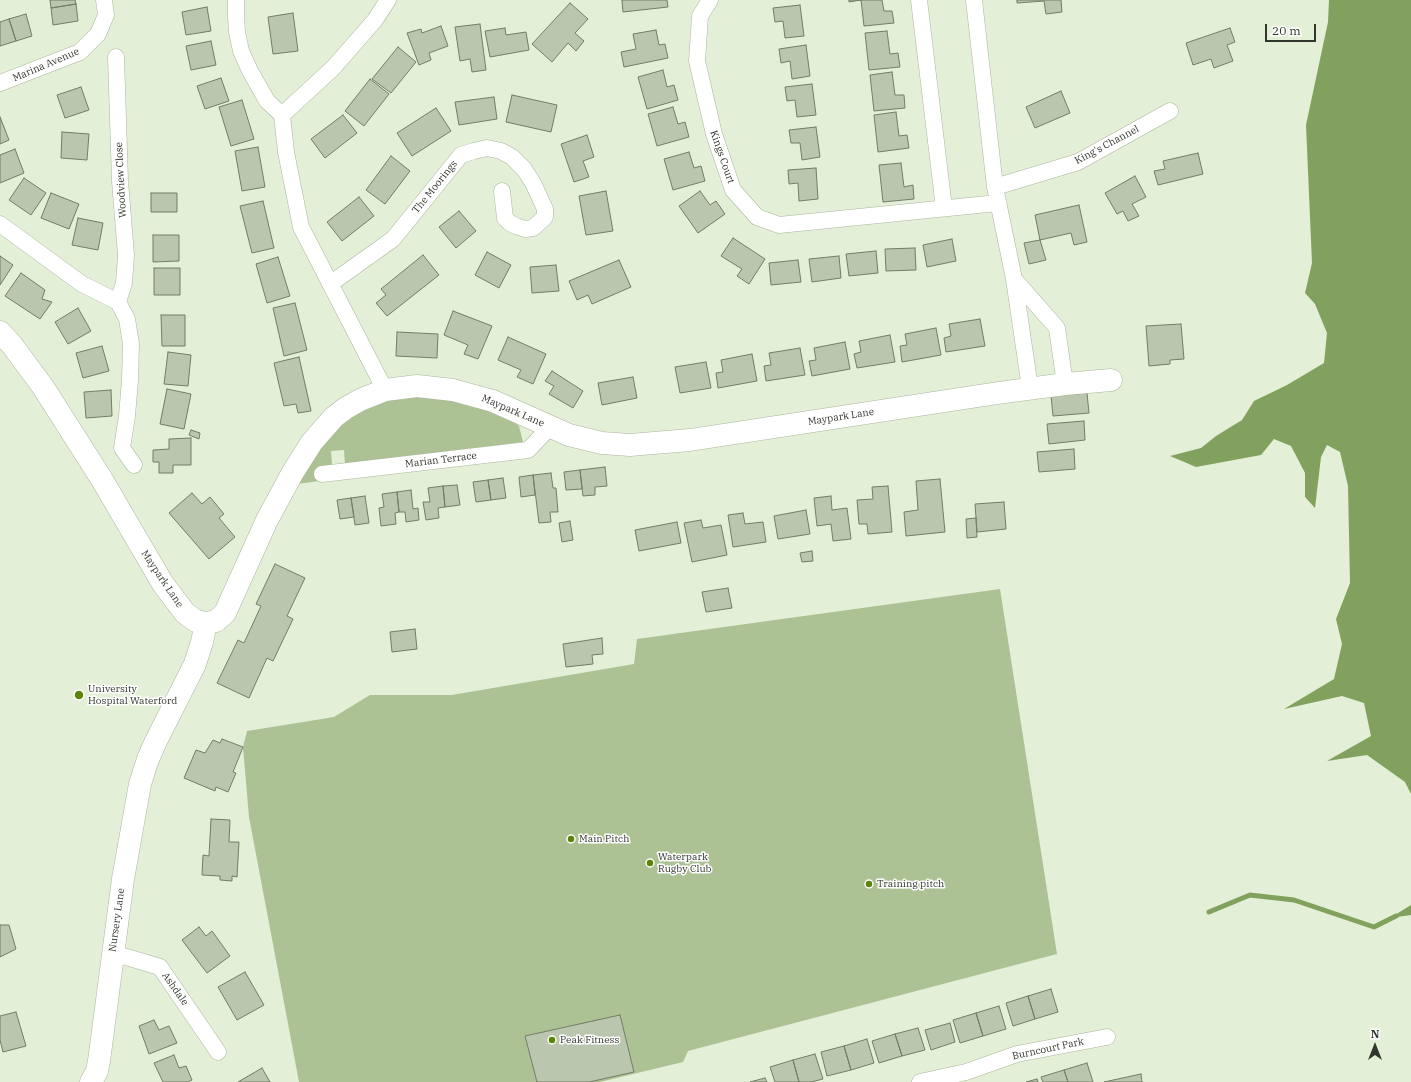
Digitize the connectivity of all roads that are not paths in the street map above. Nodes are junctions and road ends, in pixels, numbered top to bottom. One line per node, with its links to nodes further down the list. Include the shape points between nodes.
1 (104, 0): 8 (street, Marina Avenue, via 106,16 98,34 80,52)
2 (236, 0): 10 (street, via 241,51 267,101)
3 (388, 0): 10 (street, via 375,20 333,68)
4 (710, 0): 14 (street, Kings Court, via 700,16 696,61 714,134 733,190 757,216 779,225)
5 (919, 0): 14 (street)
6 (974, 0): 11 (street)
7 (116, 57): 18 (street, Woodview Close, via 120,181 126,255 124,283)
8 (0, 84)
9 (1170, 111): 11 (street, King's Channel, via 1078,162)
10 (282, 115): 17 (street, via 286,152 301,227)
11 (995, 187): 13 (street)
12 (502, 191): 17 (street, The Moorings, via 505,218 516,226 533,228 545,217 546,208 533,183 512,157 487,148 461,155 393,239)
13 (998, 203): 14 (street, Kings Court); 16 (street)
14 (944, 208)
15 (0, 224): 18 (street, via 82,284)
16 (1014, 279): 21 (street, via 1057,328); 22 (street)
17 (330, 284): 23 (street)
18 (118, 302): 25 (street, via 127,319 131,344 127,416 122,448)
19 (0, 332): 27 (street, Maypark Lane, via 43,387 101,478 163,584 185,613 196,621)
20 (1111, 380): 21 (street, Maypark Lane)
21 (1065, 384): 22 (street, Maypark Lane)
22 (1030, 388): 24 (street, Maypark Lane, via 667,443 602,443)
23 (385, 390): 24 (street, Maypark Lane, via 417,386 453,390 493,401); 27 (street, Maypark Lane, via 346,408 334,417 312,442 267,520 225,613 216,621)
24 (550, 427): 26 (street, Marian Terrace, via 528,450)
25 (134, 465)
26 (322, 474)
27 (206, 623): 28 (street, Nursery Lane, via 195,664 148,759 140,784)
28 (113, 953): 30 (street, Ashdale, via 160,967); 31 (street, Nursery Lane, via 99,1061)
29 (1107, 1037): 32 (street, Burncourt Park, via 1017,1054 966,1072)
30 (218, 1052)
31 (91, 1082)
32 (920, 1082)

